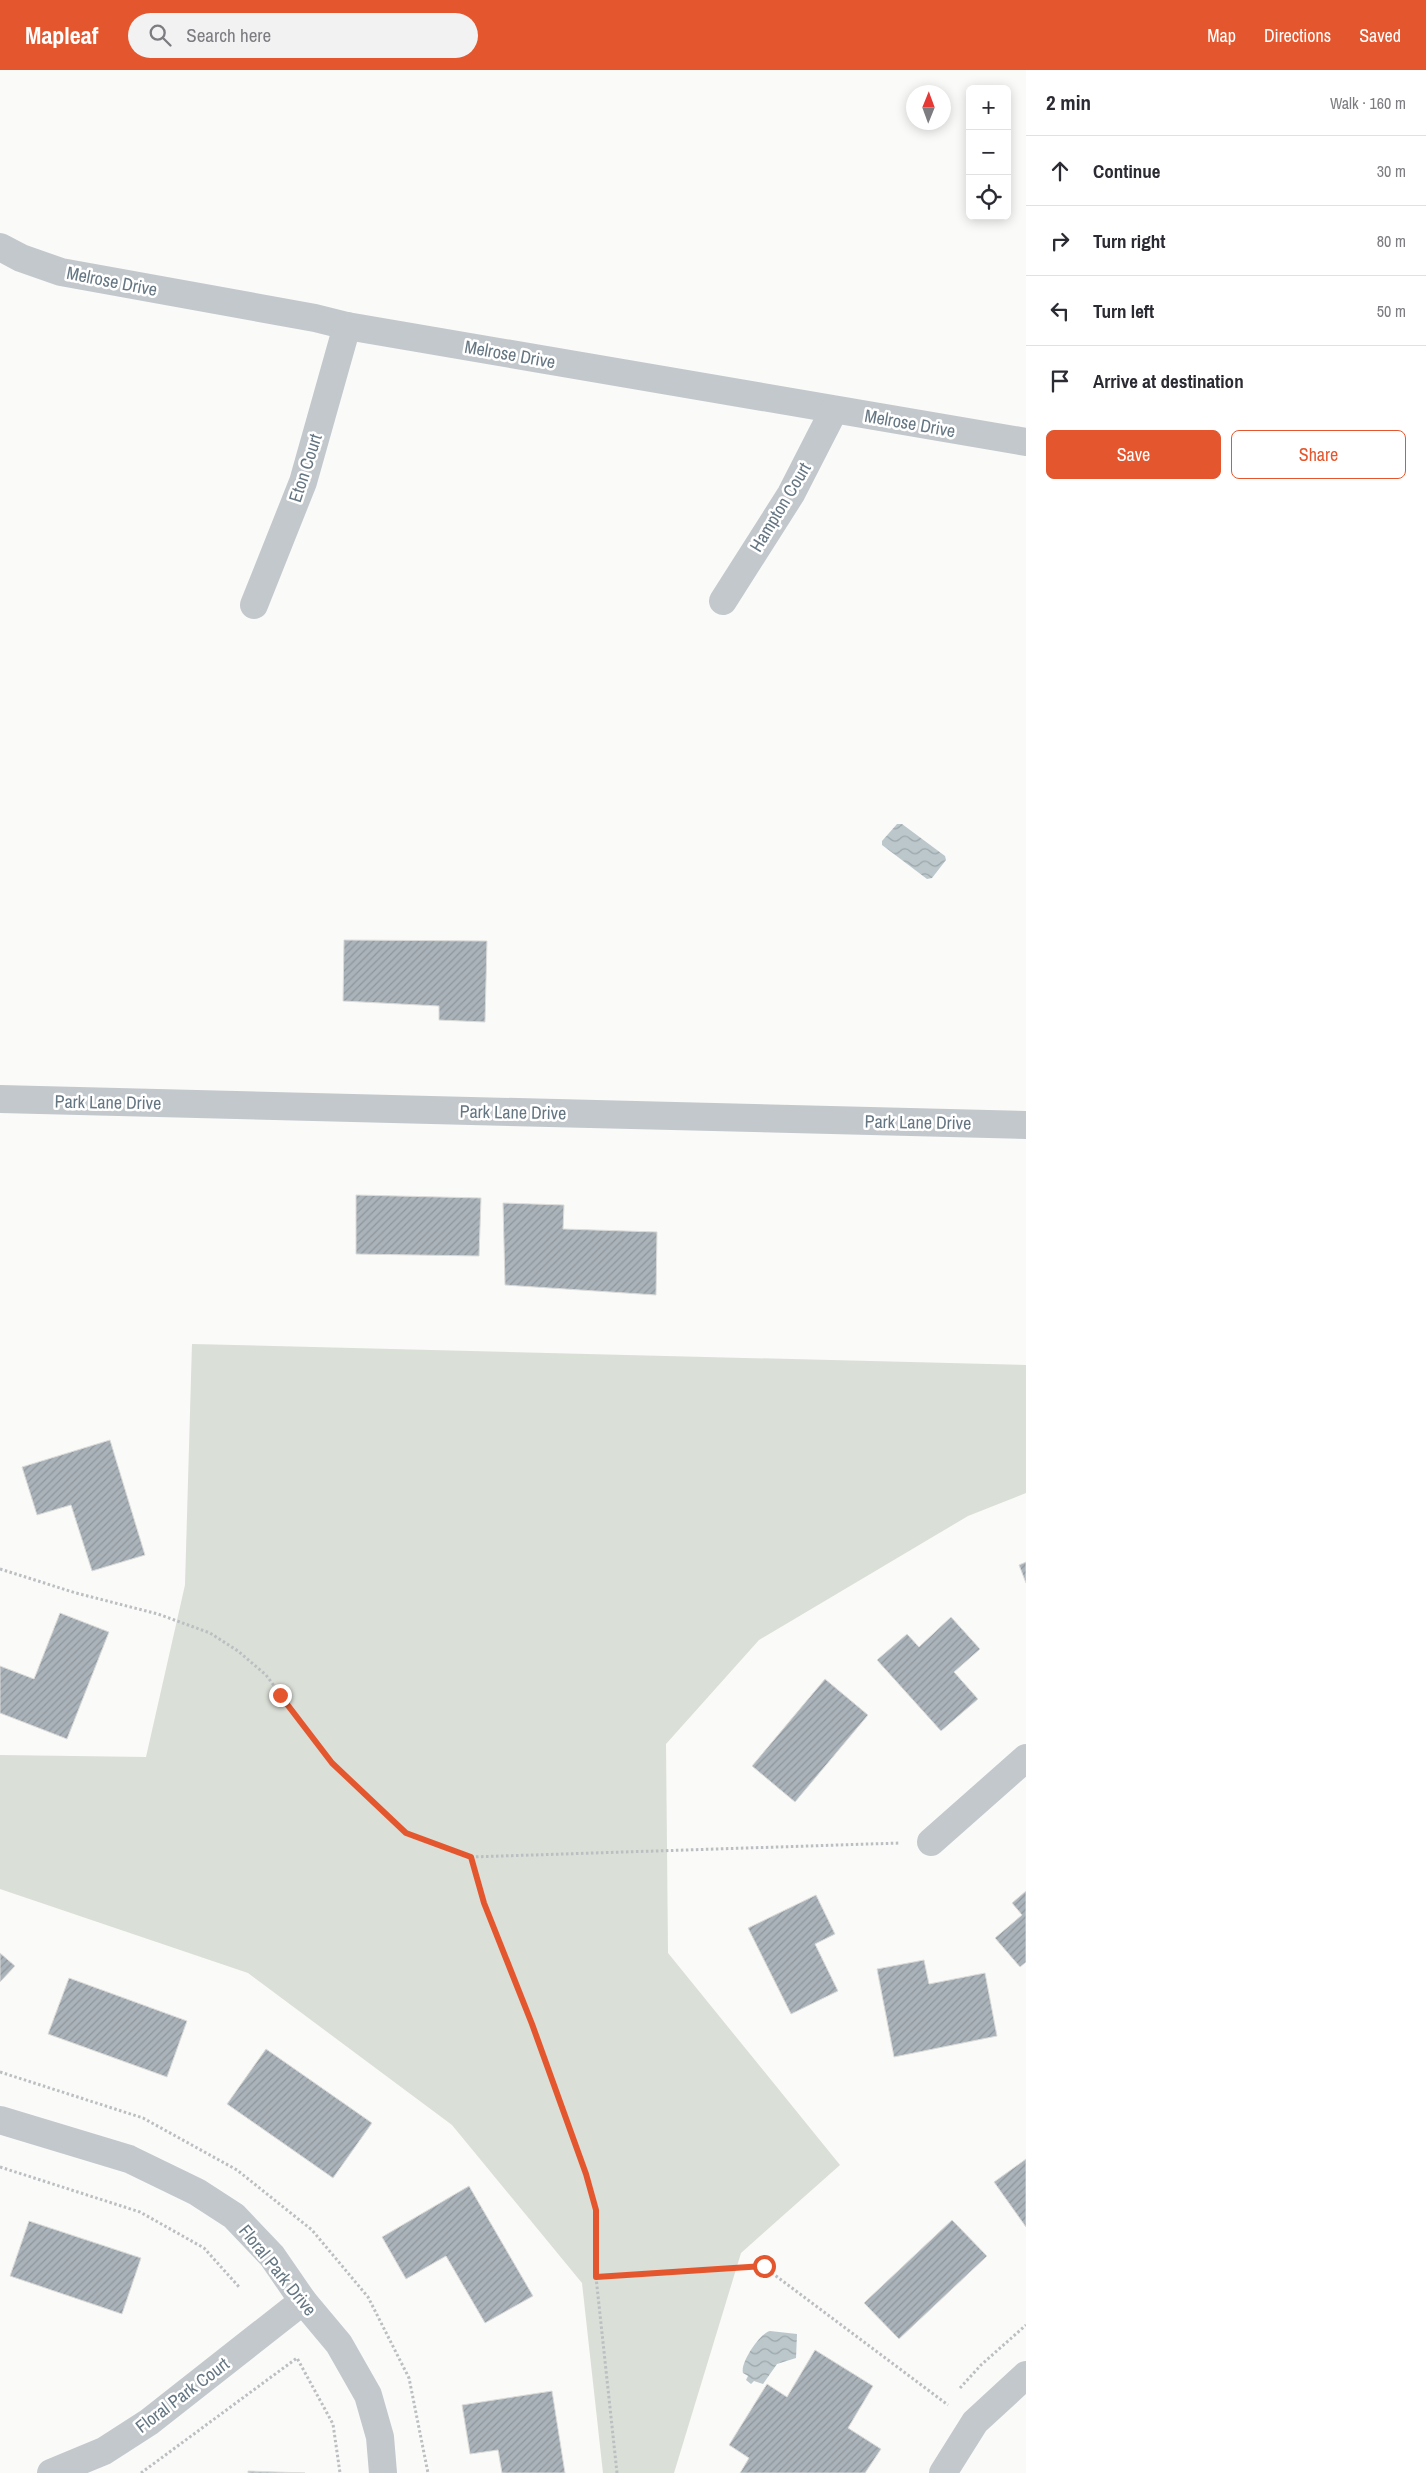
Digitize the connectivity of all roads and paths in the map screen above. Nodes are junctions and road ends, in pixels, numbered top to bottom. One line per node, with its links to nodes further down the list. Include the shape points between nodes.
1 (0, 247): 2 (street, Melrose Drive, via 61,272)
2 (347, 326): 3 (street, Melrose Drive); 6 (street, Eton Court, via 302,482)
3 (834, 410): 4 (street, Melrose Drive); 5 (street, Hampton Court, via 791,494)
4 (1026, 442)
5 (723, 601)
6 (254, 605)
7 (0, 1099): 8 (street, Park Lane Drive)
8 (1026, 1125)
9 (0, 1569): 12 (path, via 57,1588 158,1614 210,1633 266,1675 332,1763 406,1833)
10 (1026, 1758): 11 (street)
11 (931, 1842): 12 (path)
12 (471, 1857): 15 (path, via 484,1903 586,2174 596,2210)
13 (0, 2120): 17 (street, Floral Park Drive, via 129,2160 197,2192 234,2216 272,2256)
14 (0, 2167): 16 (path, via 140,2212 204,2248)
15 (596, 2277): 19 (path, via 764,2266 946,2404); 24 (path)
16 (240, 2288)
17 (303, 2301): 20 (street, Floral Park Court, via 149,2422 104,2451); 23 (street, Floral Park Drive, via 339,2344 368,2395 380,2438)
18 (1026, 2375): 19 (street)
19 (975, 2422): 25 (street)
20 (51, 2473)
21 (141, 2473): 22 (path, via 297,2358 333,2424)
22 (340, 2473)
23 (383, 2473)
24 (618, 2473)
25 (943, 2473)

